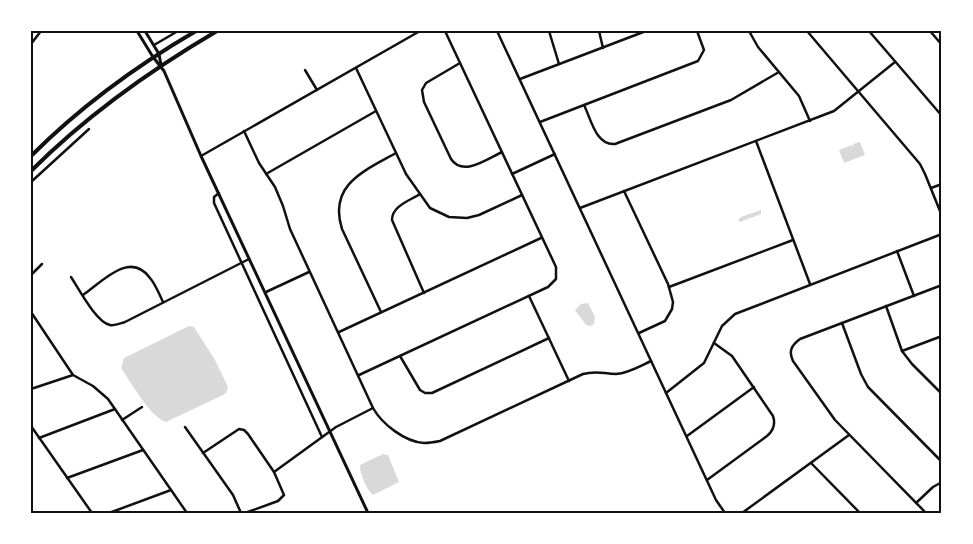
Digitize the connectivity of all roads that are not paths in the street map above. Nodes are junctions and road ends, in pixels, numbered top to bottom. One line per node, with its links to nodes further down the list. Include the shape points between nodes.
1 (41, 31): 18 (street)
2 (137, 31): 23 (main road)
3 (145, 31): 19 (main road)
4 (178, 31): 19 (street)
5 (196, 31): 22 (main road)
6 (217, 31): 27 (main road)
7 (420, 31): 28 (street)
8 (445, 31): 25 (street)
9 (497, 31): 31 (street)
10 (549, 31): 26 (street)
11 (599, 31): 21 (street)
12 (646, 31): 21 (street)
13 (697, 31): 34 (street, via 704,50 698,61)
14 (748, 31): 30 (street)
15 (807, 31): 33 (street)
16 (869, 31): 24 (street)
17 (930, 31): 20 (street)
18 (31, 44)
19 (154, 45): 22 (main road)
20 (942, 45)
21 (603, 48): 26 (street)
22 (159, 54): 23 (main road); 27 (main road)
23 (153, 57): 27 (main road); 45 (main road, via 89,104)
24 (895, 62): 33 (street); 36 (street)
25 (460, 63): 42 (street); 42 (street, via 426,83 422,90 424,102 443,143 453,163 467,168)
26 (559, 64): 31 (street)
27 (161, 65): 46 (main road); 47 (main road, via 102,107)
28 (356, 68): 32 (street); 35 (street)
29 (305, 70): 32 (street)
30 (780, 72): 34 (street, via 731,100 615,144 601,140); 37 (street, via 799,96)
31 (520, 79): 38 (street)
32 (317, 90): 40 (street)
33 (859, 93): 37 (street, via 840,108); 52 (street, via 920,164)
34 (584, 106): 38 (street)
35 (376, 110): 43 (street); 48 (street)
36 (942, 116)
37 (810, 121): 41 (street)
38 (540, 122): 44 (street)
39 (89, 129): 50 (street)
40 (244, 131): 46 (street); 48 (street)
41 (756, 141): 53 (street); 61 (street)
42 (502, 152): 49 (street)
43 (396, 153): 55 (street); 80 (street, via 352,179 342,193 339,207 342,229)
44 (555, 154): 49 (street); 57 (street)
45 (31, 156)
46 (201, 156): 54 (main road)
47 (31, 171)
48 (266, 174): 66 (street, via 275,187)
49 (512, 174): 56 (street)
50 (31, 182)
51 (942, 184): 52 (street)
52 (931, 188): 58 (street)
53 (624, 191): 57 (street); 71 (street)
54 (219, 193): 63 (main road); 64 (street, via 214,197 214,203)
55 (420, 194): 56 (street, via 436,212 460,219); 73 (street, via 396,208 392,224)
56 (522, 195): 60 (street)
57 (580, 208): 83 (street)
58 (942, 216)
59 (942, 234): 62 (street)
60 (542, 238): 73 (street); 75 (street, via 556,268 556,279 548,287)
61 (793, 240): 69 (street); 71 (street)
62 (897, 251): 69 (street); 76 (street)
63 (250, 259): 64 (street); 72 (main road)
64 (241, 263): 77 (street); 106 (street)
65 (42, 264): 67 (street)
66 (310, 272): 72 (street); 82 (street)
67 (31, 275)
68 (71, 277): 74 (street)
69 (810, 284): 86 (street, via 735,314 722,326)
70 (942, 285): 76 (street)
71 (669, 287): 83 (street, via 673,302 669,316)
72 (266, 292): 103 (main road)
73 (424, 292): 80 (street)
74 (83, 295): 77 (street, via 95,314 113,326); 77 (street, via 118,270 133,266 150,276)
75 (529, 296): 85 (street); 88 (street)
76 (914, 296): 78 (street)
77 (164, 302)
78 (886, 306): 81 (street); 87 (street)
79 (31, 312): 91 (street)
80 (381, 312): 82 (street)
81 (842, 323): 104 (street, via 800,339 790,353 827,411); 110 (street, via 868,387)
82 (339, 332): 90 (street)
83 (639, 334): 89 (street)
84 (942, 336): 87 (street)
85 (549, 338): 88 (street, via 432,393 420,390); 92 (street)
86 (714, 343): 93 (street, via 732,356); 96 (street, via 700,368)
87 (902, 351): 95 (street)
88 (400, 356): 90 (street)
89 (651, 361): 92 (street, via 622,373 592,372); 96 (street)
90 (359, 374): 98 (street)
91 (74, 375): 94 (street); 99 (street, via 100,392)
92 (569, 381): 98 (street, via 449,437 430,442 416,441 390,428)
93 (754, 387): 105 (street); 114 (street, via 773,416 773,430)
94 (31, 389)
95 (941, 392)
96 (666, 393): 105 (street)
97 (142, 407): 100 (street)
98 (374, 408): 103 (street)
99 (115, 409): 100 (street); 107 (street)
100 (122, 420): 108 (street)
101 (31, 426): 107 (street)
102 (186, 427): 109 (street)
103 (330, 431): 106 (street); 123 (main road)
104 (849, 435): 111 (street); 117 (street)
105 (687, 436): 114 (street)
106 (322, 437): 112 (street)
107 (39, 438): 113 (street)
108 (143, 450): 113 (street); 116 (street)
109 (203, 453): 112 (street, via 242,429); 121 (street, via 232,494)
110 (942, 462)
111 (810, 463): 125 (street); 126 (street)
112 (274, 472): 122 (street, via 284,495 282,499)
113 (68, 478): 118 (street)
114 (707, 480): 124 (street)
115 (942, 482): 117 (street)
116 (171, 490): 119 (street); 120 (street)
117 (916, 503): 127 (street)
118 (92, 513)
119 (110, 513)
120 (187, 513)
121 (241, 513)
122 (245, 513)
123 (368, 513)
124 (725, 513)
125 (742, 513)
126 (860, 513)
127 (926, 513)

